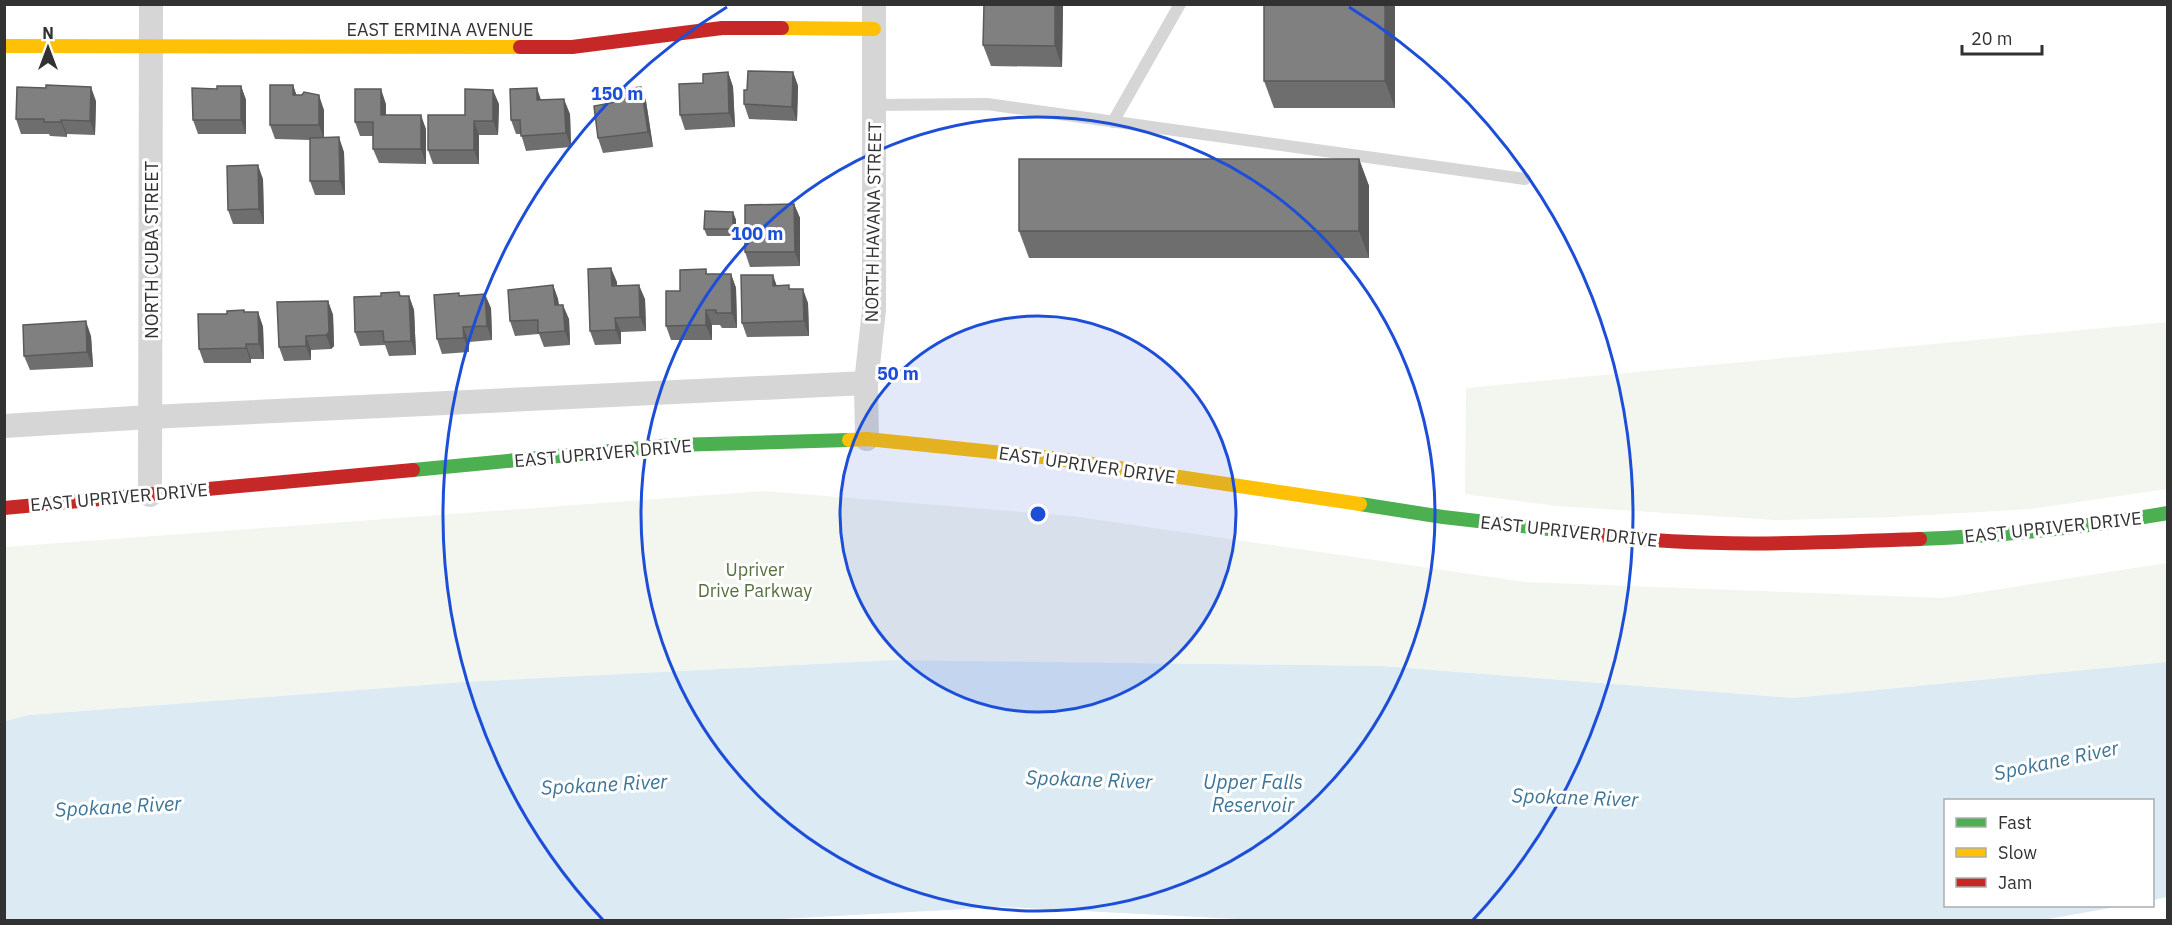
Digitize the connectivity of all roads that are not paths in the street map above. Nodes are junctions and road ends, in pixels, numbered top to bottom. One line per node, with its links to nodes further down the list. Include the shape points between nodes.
1 (151, 4): 6 (street, NORTH CUBA STREET)
2 (874, 4): 4 (street, NORTH HAVANA STREET)
3 (1180, 4): 8 (lane)
4 (874, 29): 6 (street, EAST ERMINA AVENUE, via 722,28 572,47); 7 (street, NORTH HAVANA STREET)
5 (4, 46): 6 (street, EAST ERMINA AVENUE)
6 (151, 47): 11 (street, NORTH CUBA STREET)
7 (874, 105): 8 (lane, via 987,104); 10 (street, NORTH HAVANA STREET, via 874,310)
8 (1113, 122): 9 (lane)
9 (1525, 179)
10 (866, 383): 11 (street); 13 (street, NORTH HAVANA STREET)
11 (150, 417): 12 (street); 14 (street, NORTH CUBA STREET)
12 (4, 426)
13 (867, 439): 14 (street, EAST UPRIVER DRIVE, via 673,445); 16 (street, EAST UPRIVER DRIVE, via 1052,458 1443,517 1656,542 1826,543 1974,537 2092,526)
14 (150, 495): 15 (street, EAST UPRIVER DRIVE)
15 (4, 508)
16 (2168, 513)

